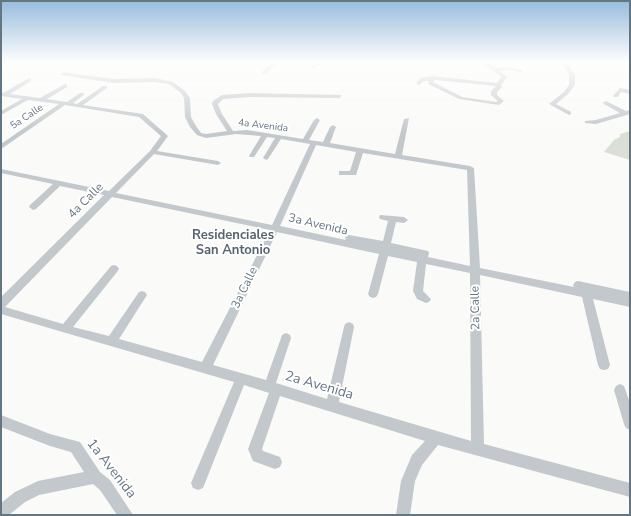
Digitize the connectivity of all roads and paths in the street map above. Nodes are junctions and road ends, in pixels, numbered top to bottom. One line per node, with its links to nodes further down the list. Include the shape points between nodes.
1 (20, 85): 9 (street)
2 (173, 85): 25 (street, 4a Avenida, via 187,98 188,117 199,134 206,136)
3 (433, 85): 4 (street, via 458,97 496,104 501,101 494,96)
4 (498, 85)
5 (572, 85): 20 (street, via 566,94 552,104)
6 (65, 86): 14 (street)
7 (105, 86): 17 (street)
8 (630, 92): 12 (street, via 620,90)
9 (3, 94): 13 (street)
10 (82, 94): 15 (street, 5a Calle)
11 (339, 96): 25 (street, via 222,97 215,104)
12 (616, 96)
13 (27, 98): 14 (street); 19 (street)
14 (42, 100): 15 (street)
15 (66, 103): 17 (street); 30 (street, 5a Calle)
16 (606, 103): 18 (street)
17 (79, 105): 32 (street, 4a Calle, via 142,116 165,136)
18 (627, 112): 23 (street, via 596,122)
19 (1, 113)
20 (569, 113)
21 (407, 119): 34 (street)
22 (317, 120): 28 (street, 3a Calle)
23 (587, 122)
24 (333, 127): 29 (street)
25 (231, 132): 26 (street, 4a Avenida)
26 (265, 135): 27 (street, 4a Avenida); 33 (street)
27 (279, 137): 28 (street, 4a Avenida); 35 (street)
28 (310, 142): 29 (street, 4a Avenida); 47 (street, 3a Calle)
29 (326, 144): 31 (street, 4a Avenida)
30 (1, 146)
31 (360, 150): 34 (street, 4a Avenida); 40 (street, via 354,173)
32 (152, 152): 36 (street); 42 (street, 4a Calle)
33 (252, 156)
34 (398, 156): 38 (street, 4a Avenida)
35 (266, 158)
36 (218, 163)
37 (1, 167): 42 (street, 3a Avenida)
38 (470, 168): 50 (street, 2a Calle)
39 (1, 171): 41 (street, 3a Avenida)
40 (342, 173)
41 (59, 183): 42 (street, 3a Avenida); 43 (street)
42 (112, 192): 47 (street, 3a Avenida); 58 (street, 4a Calle)
43 (33, 207)
44 (383, 217): 45 (street)
45 (393, 218): 46 (street); 48 (street)
46 (404, 220)
47 (276, 226): 48 (street, 3a Avenida); 65 (street, 3a Calle)
48 (384, 248): 49 (street, 3a Avenida); 53 (street)
49 (423, 256): 50 (street, 3a Avenida); 56 (street, via 418,291 420,296)
50 (475, 267): 52 (street, 3a Avenida); 55 (street, 3a Avenida); 73 (street, 2a Calle)
51 (114, 269): 61 (street)
52 (586, 293): 57 (street, 3a Avenida); 64 (street)
53 (373, 294)
54 (142, 295): 63 (street)
55 (630, 296)
56 (426, 299)
57 (630, 303)
58 (1, 304)
59 (1, 310): 61 (street, 2a Avenida)
60 (349, 327): 69 (street)
61 (65, 329): 63 (street, 2a Avenida)
62 (286, 338): 67 (street)
63 (111, 342): 65 (street, 2a Avenida)
64 (604, 365)
65 (205, 368): 66 (street, 2a Avenida)
66 (240, 378): 67 (street, 2a Avenida); 76 (street)
67 (273, 389): 69 (street, 2a Avenida); 74 (street, via 255,449 258,456)
68 (620, 390): 71 (street)
69 (332, 405): 72 (street, 2a Avenida)
70 (1, 421): 75 (street, 1a Avenida, via 75,447)
71 (630, 424)
72 (436, 438): 73 (street, 2a Avenida); 80 (street, via 417,460 408,481)
73 (478, 449): 77 (street, 2a Avenida)
74 (275, 462)
75 (95, 477): 78 (street, via 38,488 20,497); 79 (street, 1a Avenida, via 105,485)
76 (198, 483)
77 (630, 490)
78 (1, 512)
79 (126, 515)
80 (403, 515)

